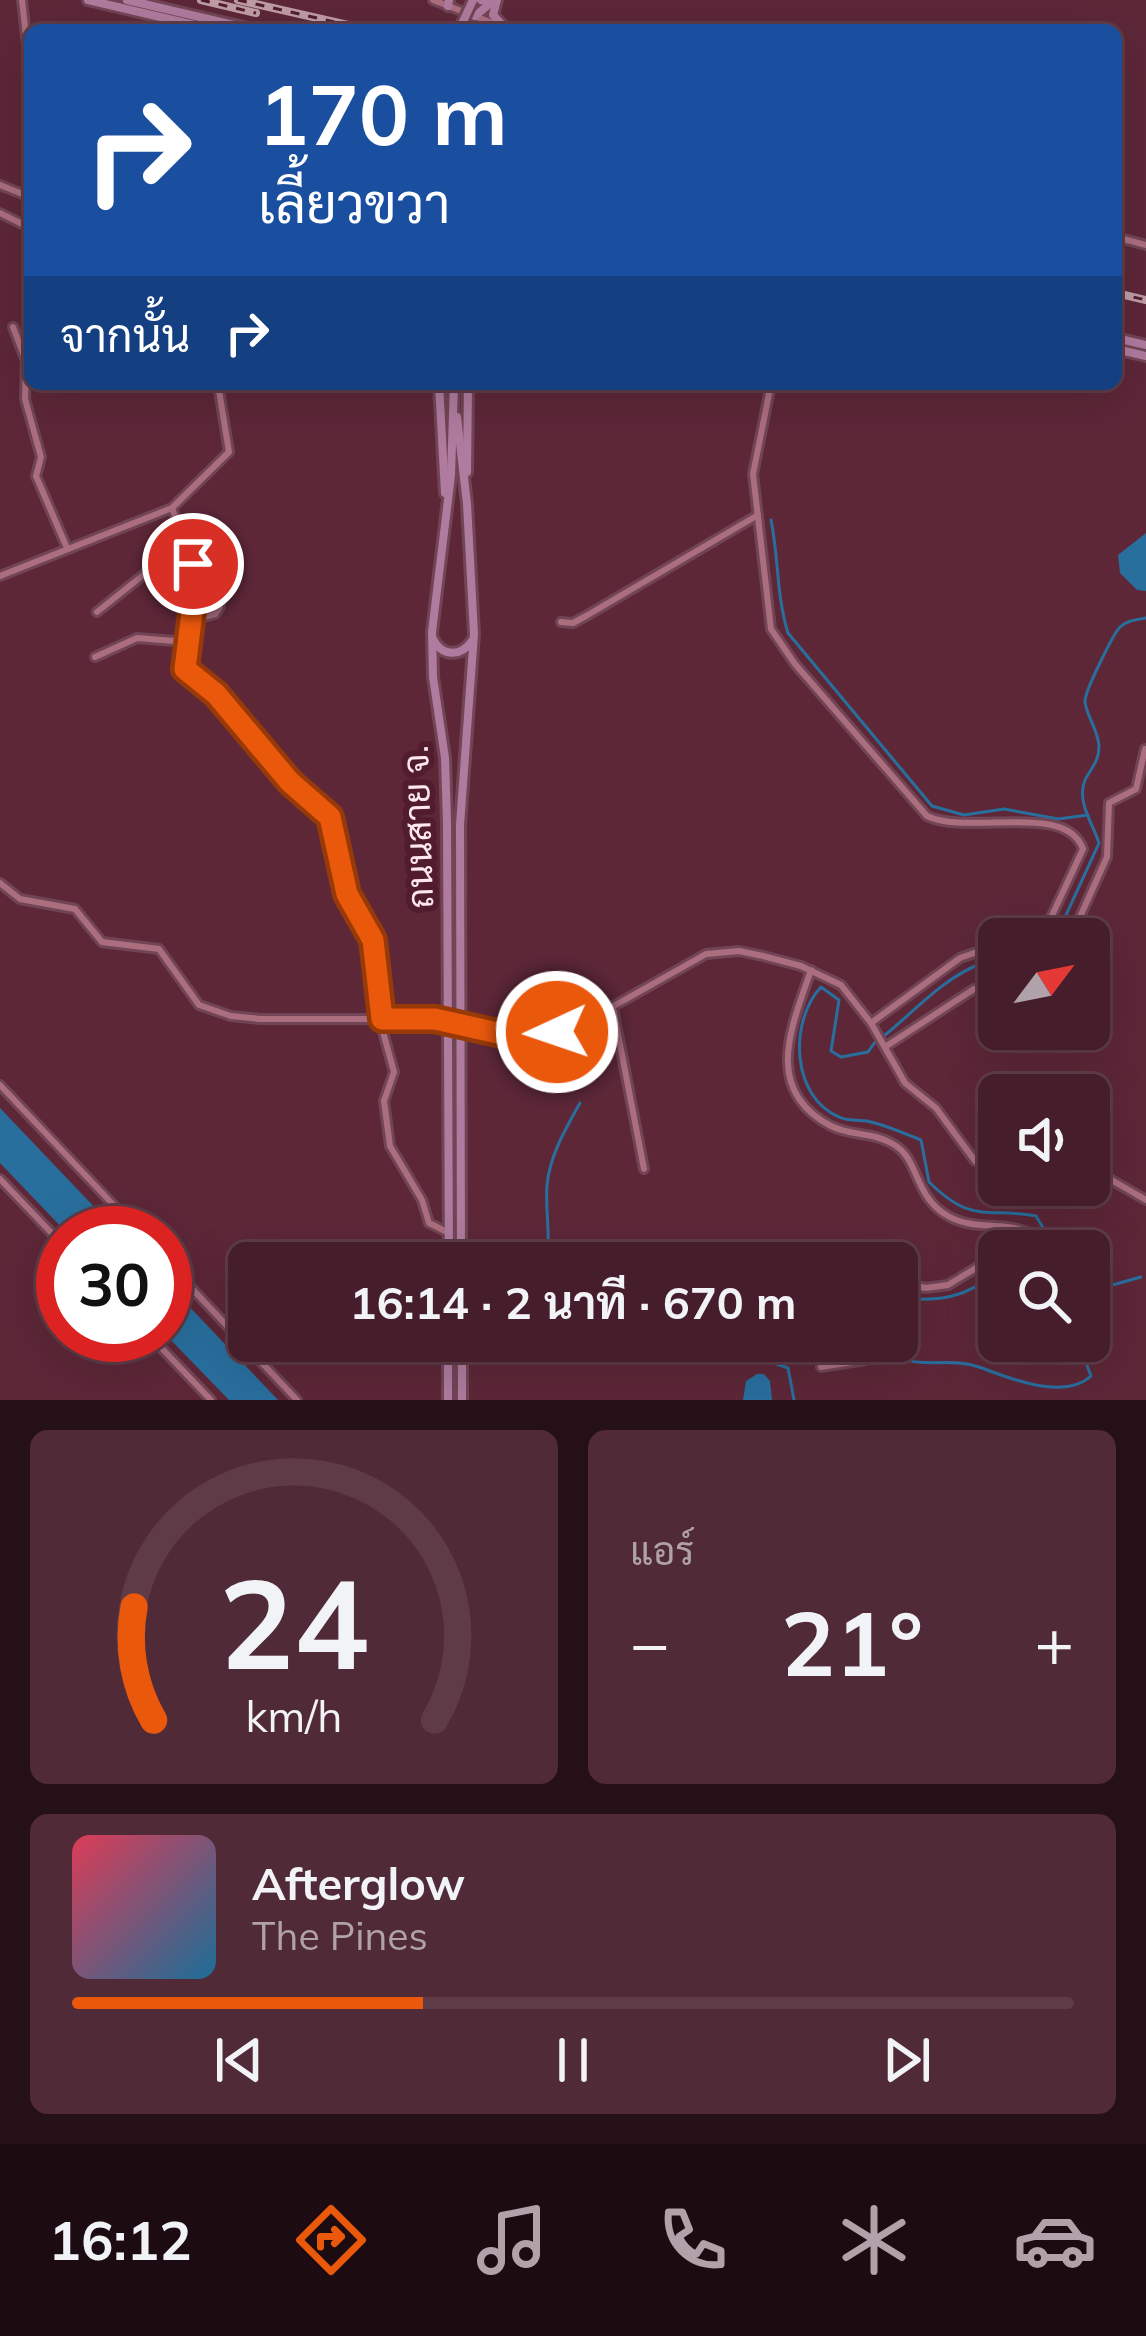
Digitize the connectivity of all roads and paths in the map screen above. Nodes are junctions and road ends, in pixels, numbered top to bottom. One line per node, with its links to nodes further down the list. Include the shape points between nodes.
1 (88, 0): 7 (main road)
2 (127, 0): 7 (main road)
3 (433, 0): 6 (street)
4 (475, 0): 5 (main road)
5 (495, 0): 8 (main road)
6 (449, 3): 8 (street)
7 (170, 15): 9 (main road); 10 (main road)
8 (476, 16): 11 (street)
9 (198, 24)
10 (222, 24)
11 (496, 24)
12 (14, 327): 13 (street)
13 (24, 355)
14 (25, 390): 25 (street, via 41,457 36,476)
15 (219, 390): 23 (street, via 229,452)
16 (440, 390): 22 (main road)
17 (454, 390): 22 (main road, ถนนสาย จ.)
18 (454, 390): 21 (main road, ถนนสาย จ.)
19 (468, 390): 21 (main road)
20 (770, 390): 24 (street, via 755,452)
21 (467, 504): 33 (main road, ถนนสาย จ.)
22 (446, 506): 32 (main road, ถนนสาย จ.)
23 (172, 508): 25 (street); 26 (street)
24 (758, 515): 31 (street, via 586,616); 38 (street, via 779,645 915,805 938,821 1036,823 1078,836 1083,849)
25 (67, 548): 28 (street)
26 (189, 554): 27 (street); 29 (street, via 152,568)
27 (196, 574): 30 (street); 30 (street, via 220,607)
28 (0, 576)
29 (97, 612)
30 (190, 621): 34 (street)
31 (562, 622)
32 (432, 632): 33 (main road, via 441,650 454,653); 45 (main road, ถนนสาย จ., via 445,758)
33 (474, 634): 46 (main road, ถนนสาย จ., via 462,762)
34 (187, 642): 35 (street, via 137,638); 44 (street, via 187,673 330,817 347,894 373,940)
35 (95, 657)
36 (1145, 748): 39 (street, via 1136,789 1109,803 1106,857)
37 (0, 883): 44 (street, via 20,899 75,908 102,942 159,950 206,1009 260,1019)
38 (1051, 918)
39 (1079, 918)
40 (978, 953): 47 (street)
41 (811, 970): 43 (street, via 717,951); 47 (street, via 842,985); 57 (street, via 787,1048 798,1098 826,1124 904,1151 925,1197 948,1216)
42 (978, 989): 48 (street)
43 (613, 1008): 46 (street, via 580,1025 531,1034 496,1035); 51 (street)
44 (382, 1019): 45 (street); 58 (street, via 394,1072 384,1101 390,1146 433,1228)
45 (446, 1021): 46 (street); 58 (main road, ถนนสาย จ.)
46 (459, 1022): 60 (main road, ถนนสาย จ.)
47 (872, 1023): 48 (street)
48 (885, 1047): 50 (street, via 905,1083)
49 (0, 1085): 55 (street)
50 (978, 1162)
51 (644, 1169)
52 (0, 1179): 56 (street)
53 (1110, 1179): 54 (street)
54 (1146, 1200)
55 (114, 1206)
56 (36, 1217)
57 (1021, 1230)
58 (449, 1233): 59 (main road, ถนนสาย จ.)
59 (449, 1242)
60 (461, 1242)
61 (978, 1267): 62 (street, via 948,1285)
62 (918, 1287)
63 (192, 1289): 70 (street)
64 (175, 1362): 69 (street)
65 (448, 1362): 71 (main road)
66 (461, 1362): 72 (main road)
67 (852, 1362): 68 (street)
68 (820, 1367)
69 (211, 1400)
70 (297, 1400)
71 (448, 1400)
72 (462, 1400)

